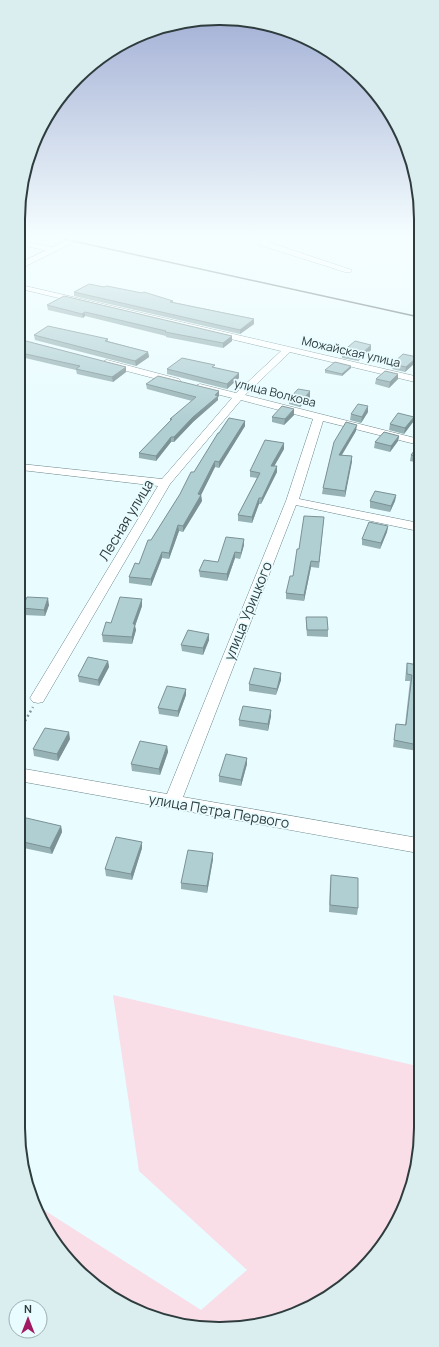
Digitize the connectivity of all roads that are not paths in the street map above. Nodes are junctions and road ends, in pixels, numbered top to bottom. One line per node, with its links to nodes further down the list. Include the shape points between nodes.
1 (73, 299): 2 (street, Можайская улица)
2 (288, 349): 4 (street, Можайская улица); 5 (street, Лесная улица)
3 (101, 362): 5 (street, улица Волкова)
4 (414, 379)
5 (238, 397): 6 (street, улица Волкова); 9 (street, Лесная улица)
6 (319, 417): 7 (street, улица Волкова); 10 (street, улица Урицкого)
7 (414, 441)
8 (25, 467): 9 (street)
9 (165, 483): 12 (street, Лесная улица)
10 (292, 501): 11 (street); 14 (street, улица Урицкого)
11 (414, 526)
12 (38, 698)
13 (25, 775): 14 (street, улица Петра Первого)
14 (172, 802): 15 (street, улица Петра Первого)
15 (414, 845)

